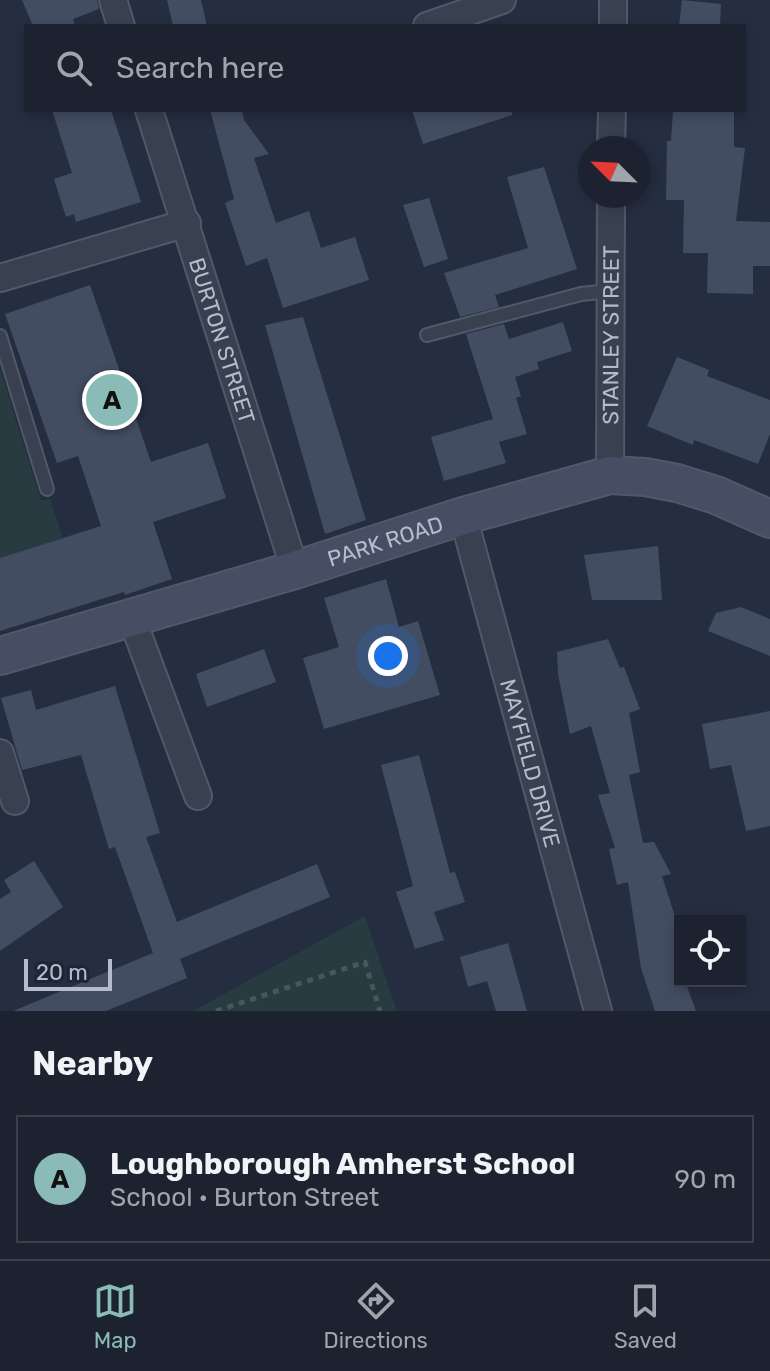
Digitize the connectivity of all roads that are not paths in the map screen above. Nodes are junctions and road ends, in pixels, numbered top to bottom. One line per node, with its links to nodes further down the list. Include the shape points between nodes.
1 (113, 0): 4 (street)
2 (502, 0): 5 (street)
3 (613, 0): 6 (street)
4 (120, 24)
5 (433, 24)
6 (613, 24)
7 (150, 112): 11 (street, BURTON STREET)
8 (612, 112): 9 (street)
9 (611, 136)
10 (611, 208): 13 (street, STANLEY STREET)
11 (187, 223): 12 (street); 20 (street, BURTON STREET)
12 (0, 278)
13 (609, 291): 14 (lane); 16 (street, STANLEY STREET)
14 (427, 335)
15 (0, 336): 17 (lane)
16 (610, 475): 18 (street, PARK ROAD); 19 (street, PARK ROAD, via 677,483)
17 (47, 489)
18 (463, 516): 20 (street, PARK ROAD); 26 (street, MAYFIELD DRIVE)
19 (770, 519)
20 (295, 570): 21 (street, PARK ROAD)
21 (131, 616): 22 (street, PARK ROAD); 24 (street)
22 (0, 656)
23 (0, 753): 25 (street)
24 (198, 796)
25 (15, 801)
26 (598, 1011)

